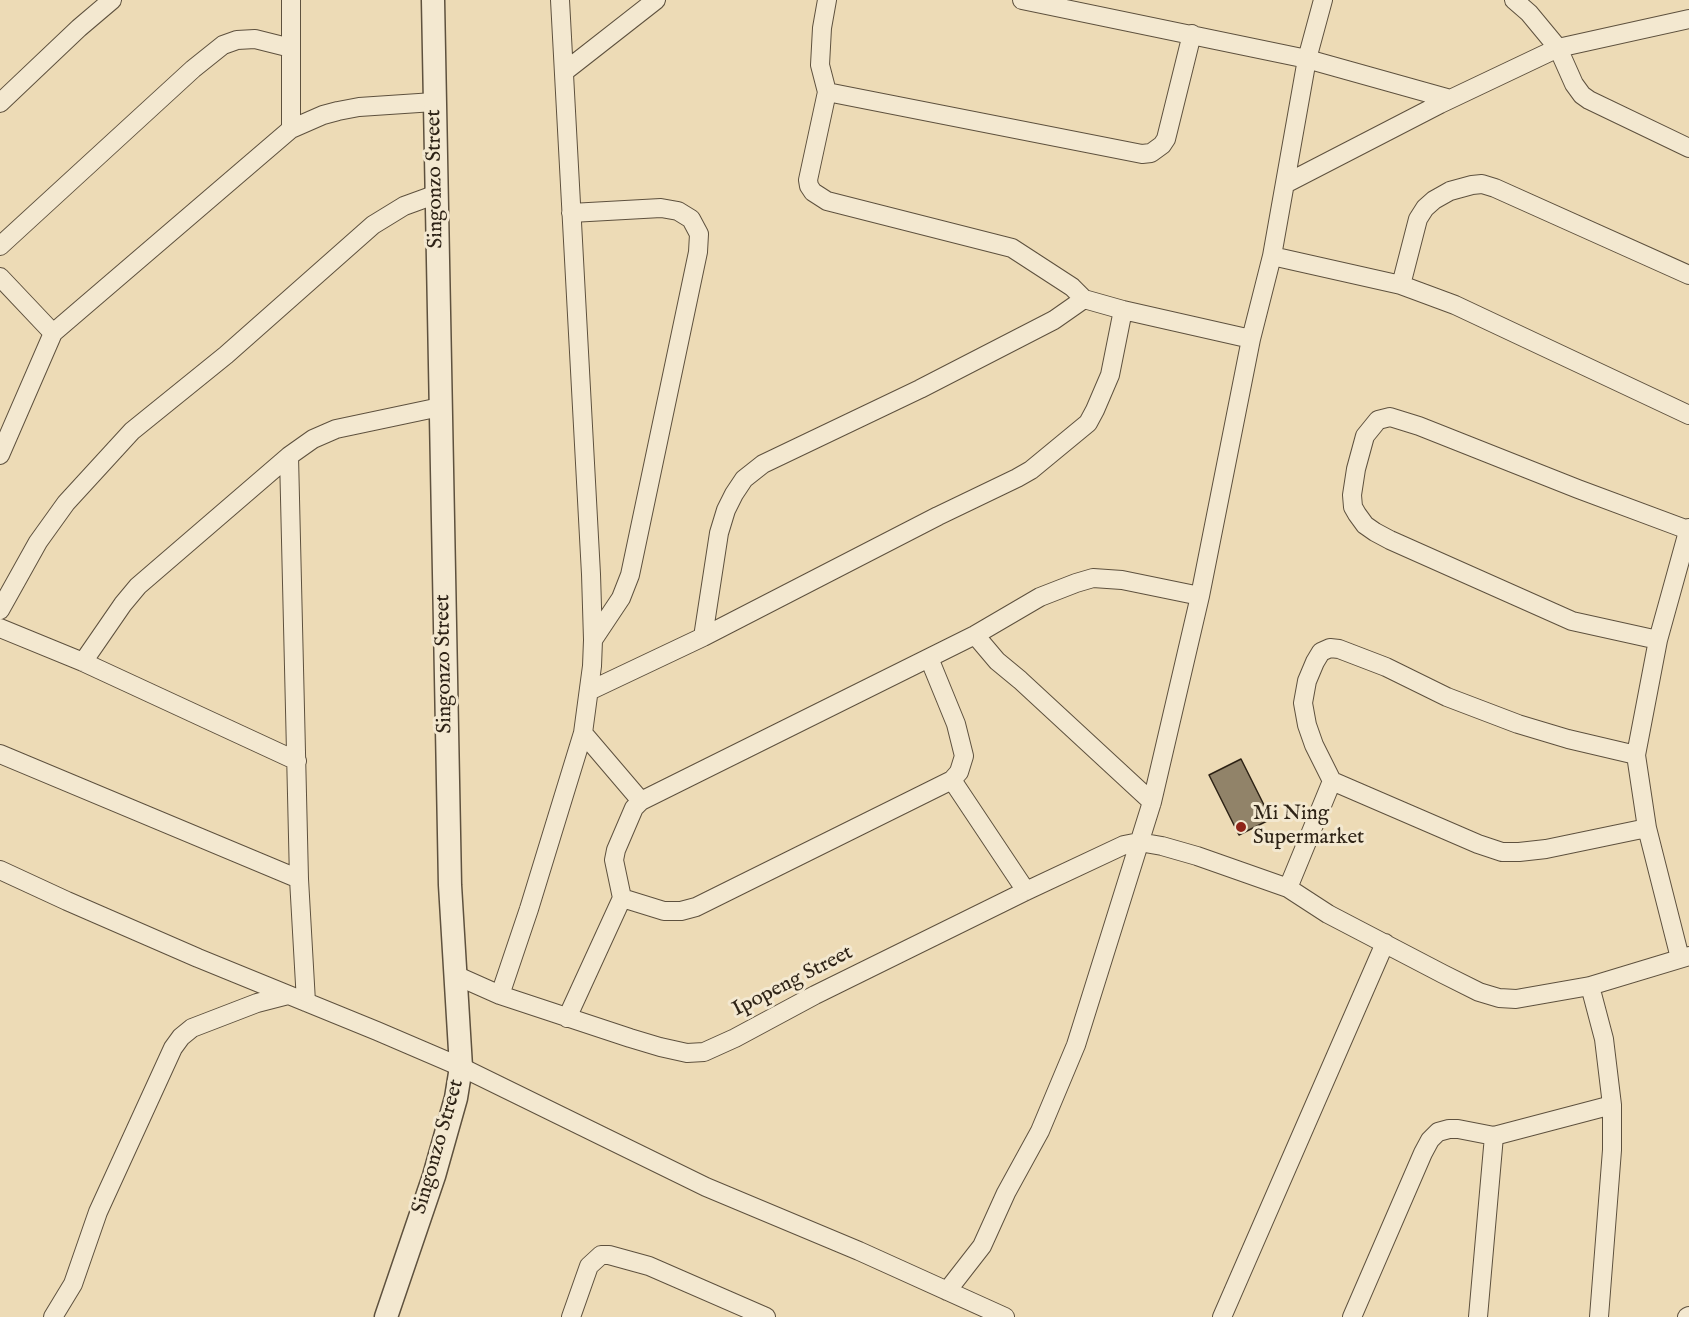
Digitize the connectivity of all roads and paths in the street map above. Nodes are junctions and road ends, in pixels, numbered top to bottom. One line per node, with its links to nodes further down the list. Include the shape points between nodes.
1 (112, 0): 19 (street)
2 (291, 0): 12 (street)
3 (433, 0): 18 (street, Singonzo Street)
4 (560, 0): 15 (street)
5 (656, 0): 15 (street)
6 (827, 0): 16 (street, via 820,65)
7 (1022, 0): 11 (street)
8 (1323, 0): 14 (street)
9 (1514, 0): 13 (street)
10 (1689, 19): 13 (street)
11 (1192, 34): 14 (street); 16 (street, via 1166,139 1151,153)
12 (291, 48): 20 (street); 25 (street, via 255,39 223,45)
13 (1558, 48): 17 (street); 21 (street, via 1574,84 1588,100)
14 (1307, 59): 17 (street); 22 (street)
15 (564, 72): 24 (street)
16 (827, 92): 30 (street, via 808,180 818,196 1012,248)
17 (1450, 99): 22 (street)
18 (434, 102): 20 (street, via 359,107 323,114); 23 (street, Singonzo Street)
19 (0, 103)
20 (291, 129): 32 (street)
21 (1689, 148)
22 (1285, 184): 26 (street)
23 (437, 194): 34 (street, Singonzo Street); 40 (street, via 404,206 373,225 226,355 132,431 66,503 38,542)
24 (571, 213): 44 (street); 44 (street, via 669,209 692,219 699,234 630,575 621,598)
25 (0, 246)
26 (1272, 256): 29 (street); 33 (street)
27 (1689, 275): 29 (street, via 1495,189 1472,184 1450,190 1425,208 1418,219)
28 (0, 277): 32 (street)
29 (1401, 285): 35 (street, via 1455,305)
30 (1084, 299): 31 (street); 43 (street, via 1054,320 763,465 744,479 726,510 719,533)
31 (1123, 310): 33 (street); 43 (street, via 1110,375 1088,423 1031,470)
32 (53, 333): 36 (street)
33 (1251, 339): 39 (street)
34 (440, 407): 37 (street, via 336,429); 66 (street, Singonzo Street, via 450,885)
35 (1689, 415)
36 (0, 455)
37 (289, 456): 47 (street, via 138,586); 52 (street)
38 (1689, 529): 45 (street); 45 (street, via 1390,417 1378,420 1365,436 1356,469 1353,507 1375,532 1572,621)
39 (1200, 596): 42 (street, via 1093,578 1040,597); 56 (street)
40 (0, 610)
41 (0, 628): 47 (street)
42 (975, 635): 46 (street); 56 (street, via 997,661)
43 (703, 637): 48 (street)
44 (593, 640): 48 (street)
45 (1658, 640): 51 (street)
46 (929, 658): 53 (street, via 956,724 964,756); 55 (street)
47 (83, 662): 52 (street)
48 (589, 692): 49 (street)
49 (583, 733): 55 (street); 69 (street)
50 (0, 753): 60 (street)
51 (1636, 755): 54 (street, via 1518,724 1330,648 1321,652 1315,662 1303,703 1314,745); 57 (street)
52 (297, 760): 60 (street)
53 (952, 780): 62 (street); 63 (street, via 696,907 664,911)
54 (1332, 781): 57 (street, via 1502,852 1546,849); 61 (street)
55 (641, 801): 63 (street, via 634,808 614,860)
56 (1152, 802): 58 (street)
57 (1647, 828): 65 (street)
58 (1139, 842): 61 (street, via 1197,856); 62 (street, Ipopeng Street, via 1124,845); 75 (street, via 1076,1045 1040,1131 982,1246)
59 (0, 870): 68 (street)
60 (299, 879): 70 (street)
61 (1288, 888): 64 (street)
62 (1026, 891): 71 (street, Ipopeng Street, via 704,1052 660,1047)
63 (622, 898): 71 (street)
64 (1385, 943): 67 (street, via 1498,998 1516,999); 81 (street)
65 (1684, 957): 67 (street)
66 (456, 975): 69 (street, Ipopeng Street); 72 (street, Singonzo Street)
67 (1590, 986): 73 (street, via 1604,1040)
68 (288, 995): 70 (street); 76 (street, via 192,1028 181,1037 98,1212 73,1284)
69 (500, 995): 71 (street, Ipopeng Street)
70 (306, 1002): 72 (street)
71 (567, 1018)
72 (461, 1067): 75 (street, via 706,1186); 77 (street, Singonzo Street, via 434,1176)
73 (1612, 1105): 74 (street); 84 (street)
74 (1494, 1136): 82 (street, via 1449,1129 1430,1140); 83 (street)
75 (947, 1291): 80 (street)
76 (53, 1317)
77 (386, 1317)
78 (571, 1317): 79 (street, via 589,1266 609,1255 649,1266)
79 (766, 1317)
80 (1005, 1317)
81 (1222, 1317)
82 (1352, 1317)
83 (1478, 1317)
84 (1599, 1317)

